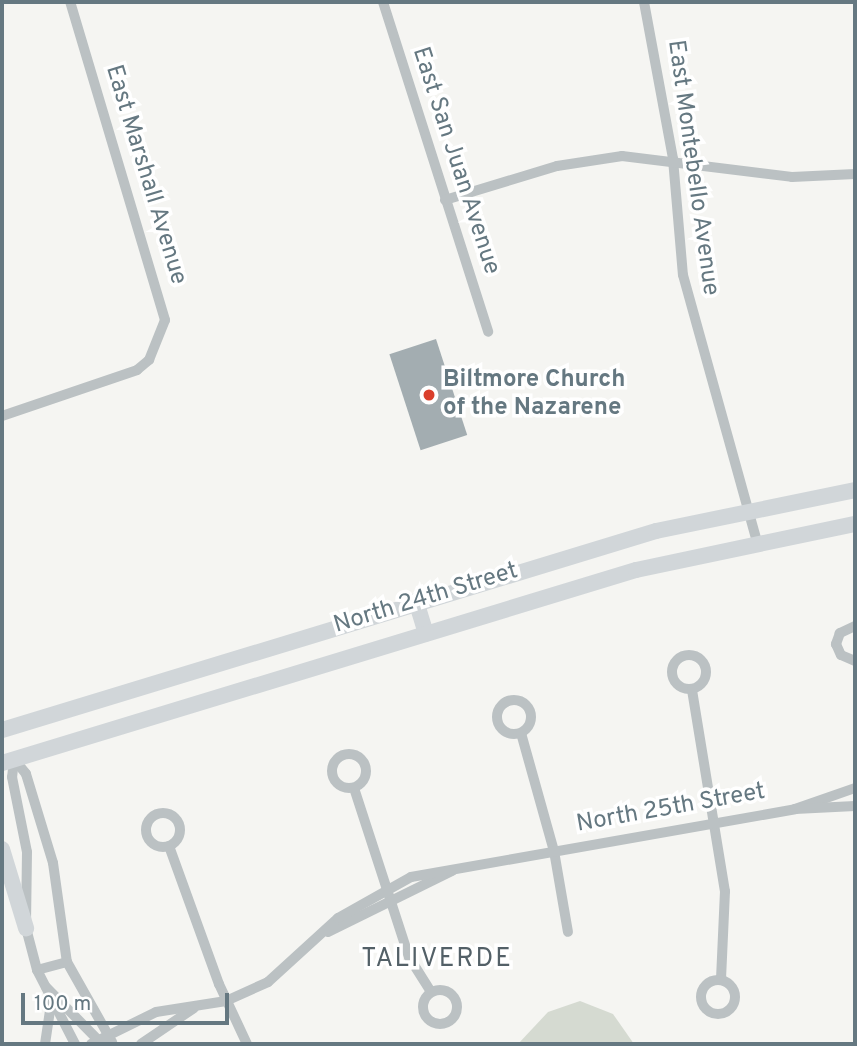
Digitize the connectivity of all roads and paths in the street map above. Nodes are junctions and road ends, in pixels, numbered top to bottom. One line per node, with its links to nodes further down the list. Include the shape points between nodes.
1 (70, 2): 8 (street, East Marshall Avenue, via 165,320 149,360 119,379)
2 (383, 2): 6 (street, East San Juan Avenue)
3 (644, 2): 4 (street, East Montebello Avenue)
4 (673, 159): 5 (street, via 792,177); 6 (street, via 581,160); 10 (street, East Montebello Avenue, via 682,275)
5 (855, 174)
6 (445, 200): 7 (street, East San Juan Avenue)
7 (488, 332)
8 (2, 416)
9 (855, 491): 10 (main road, North 24th Street)
10 (751, 510): 12 (street, East Montebello Avenue); 13 (main road, North 24th Street, via 656,531)
11 (855, 524): 12 (main road, North 24th Street)
12 (758, 542): 15 (main road, North 24th Street, via 645,568)
13 (416, 601): 15 (main road); 18 (main road, North 24th Street)
14 (855, 626): 16 (street, via 839,633 836,644 841,655)
15 (426, 633): 20 (main road, North 24th Street)
16 (855, 661)
17 (692, 690): 25 (street)
18 (3, 726): 20 (main road)
19 (521, 733): 28 (street)
20 (8, 761): 32 (street, via 27,852); 35 (street, via 26,774 53,863)
21 (354, 788): 30 (street)
22 (855, 788): 24 (street, North 25th Street)
23 (855, 806): 24 (street, North 25th Street)
24 (795, 809): 25 (street, North 25th Street)
25 (715, 822): 28 (street, North 25th Street); 37 (street, via 726,916)
26 (169, 846): 40 (street)
27 (2, 849): 32 (main road)
28 (554, 851): 29 (street, North 25th Street); 34 (street)
29 (453, 871): 30 (street, via 439,869); 31 (street)
30 (384, 888): 31 (street); 33 (street, via 338,918)
31 (389, 904): 33 (street); 39 (street, via 409,957)
32 (26, 928): 36 (street)
33 (328, 932): 40 (street, via 268,982)
34 (568, 932)
35 (67, 962): 36 (street); 43 (street)
36 (37, 970): 38 (street)
37 (721, 980)
38 (44, 985): 41 (street); 43 (street)
39 (431, 992)
40 (226, 1000): 42 (street); 47 (street)
41 (51, 1001): 44 (street); 45 (street)
42 (194, 1008): 43 (street, via 156,1012); 46 (street)
43 (103, 1042)
44 (44, 1044)
45 (75, 1044)
46 (141, 1044)
47 (247, 1044)

